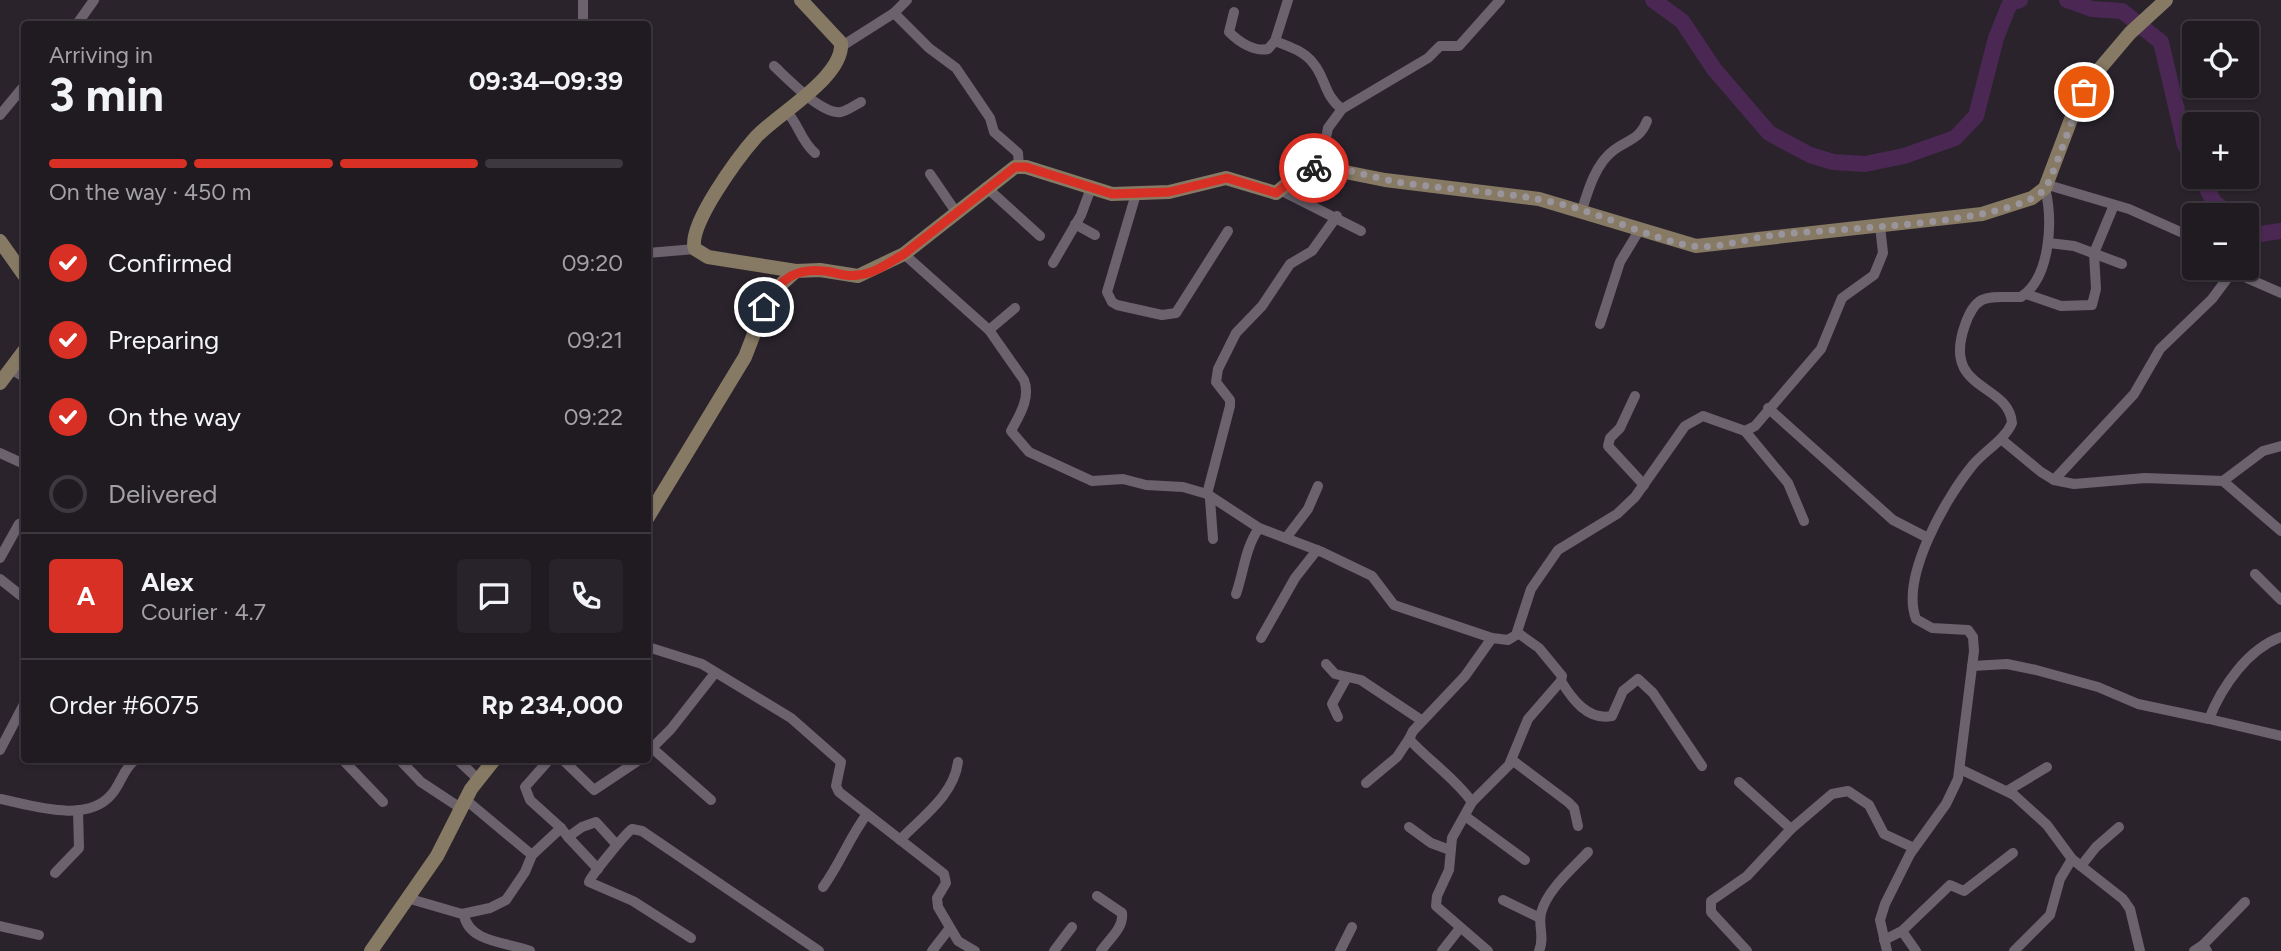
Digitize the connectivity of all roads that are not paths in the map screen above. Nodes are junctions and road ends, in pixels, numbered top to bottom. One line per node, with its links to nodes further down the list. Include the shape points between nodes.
1 (94, 0): 10 (street)
2 (583, 0): 11 (street)
3 (801, 0): 13 (street)
4 (907, 0): 9 (street)
5 (1289, 0): 12 (street)
6 (1500, 0): 18 (street, via 1459,46 1443,45)
7 (2160, 5): 27 (street, via 2091,79)
8 (1234, 12): 12 (street, via 1229,32 1237,39 1259,50 1268,49)
9 (894, 13): 13 (street); 23 (street, via 956,68 990,118 994,132 1018,153)
10 (79, 21)
11 (583, 21)
12 (1275, 41): 18 (street, via 1313,62 1329,98)
13 (842, 46): 16 (street)
14 (774, 66): 16 (street)
15 (21, 90): 20 (street)
16 (808, 96): 17 (street, via 841,112); 19 (street)
17 (861, 102)
18 (1342, 109): 24 (street, via 1328,128)
19 (786, 111): 22 (street); 45 (street, via 756,137 732,169 697,226)
20 (0, 116)
21 (1647, 121): 32 (street, via 1637,138 1608,156 1591,180)
22 (815, 153)
23 (1019, 166): 26 (street); 28 (street)
24 (1320, 167): 29 (street, via 1303,171); 32 (street, via 1405,183 1484,190)
25 (930, 174): 33 (street)
26 (986, 187): 33 (street); 42 (street)
27 (2046, 187): 31 (street); 36 (street, via 2032,198 1982,214); 44 (street)
28 (1091, 188): 30 (street); 35 (street)
29 (1282, 191): 30 (street, via 1270,192 1227,178 1169,192); 34 (street)
30 (1136, 194): 38 (street, via 1107,292 1112,302 1162,315 1176,313)
31 (2114, 205): 40 (street); 47 (street)
32 (1581, 210): 37 (street)
33 (956, 212): 48 (street)
34 (1337, 216): 39 (street); 75 (street, via 1312,251 1290,264 1224,354 1216,382 1230,406)
35 (1075, 224): 41 (street); 49 (street)
36 (1880, 226): 37 (street, via 1771,235 1708,246 1687,245); 65 (street, via 1882,253 1874,275 1842,298 1821,349)
37 (1640, 229): 58 (street, via 1619,262)
38 (1228, 231)
39 (1362, 231)
40 (2182, 231)
41 (1095, 234)
42 (1040, 236)
43 (0, 241): 51 (street)
44 (2049, 243): 47 (street); 56 (street)
45 (695, 249): 46 (street); 52 (street, via 708,257)
46 (651, 253)
47 (2094, 253): 50 (street); 56 (street, via 2092,305 2061,306)
48 (904, 254): 52 (street, via 858,276); 59 (street)
49 (1053, 263)
50 (2122, 264)
51 (21, 271)
52 (796, 271): 76 (street, via 767,301 745,356)
53 (2226, 280): 71 (street, via 2160,349 2134,394)
54 (2254, 280): 55 (street)
55 (2281, 293)
56 (2026, 294): 67 (street, via 1982,298 1966,321 1958,347 1964,369 2010,413 2012,423)
57 (1015, 309): 59 (street)
58 (1600, 324)
59 (989, 330): 75 (street, via 1026,385 1023,408 1011,431 1029,452 1092,481 1123,479 1183,486)
60 (21, 355): 61 (street)
61 (11, 369): 62 (street); 63 (street)
62 (21, 375)
63 (0, 383)
64 (1636, 396): 74 (street, via 1608,446)
65 (1768, 408): 66 (street, via 1755,426); 82 (street, via 1896,523)
66 (1745, 431): 74 (street, via 1703,415 1694,418); 77 (street, via 1787,483)
67 (2001, 439): 71 (street); 82 (street, via 1971,467)
68 (2281, 446): 72 (street, via 2263,451)
69 (0, 453): 70 (street)
70 (21, 463)
71 (2054, 480): 72 (street, via 2074,484 2146,478)
72 (2223, 481): 80 (street)
73 (1318, 485): 81 (street, via 1308,509)
74 (1644, 485): 91 (street, via 1617,514 1558,550 1531,589)
75 (1208, 496): 79 (street); 83 (street)
76 (651, 512)
77 (1804, 521)
78 (21, 523): 85 (street)
79 (1259, 528): 81 (street); 88 (street, via 1246,555)
80 (2281, 531)
81 (1286, 538): 84 (street)
82 (1928, 538): 97 (street, via 1914,588 1913,613 1927,627 1971,633)
83 (1213, 539)
84 (1317, 550): 93 (street, via 1294,578); 94 (street, via 1372,576 1394,605)
85 (0, 558)
86 (2255, 575): 90 (street)
87 (0, 579): 89 (street)
88 (1237, 594)
89 (21, 596)
90 (2281, 600)
91 (1518, 633): 94 (street, via 1508,640); 100 (street, via 1553,662)
92 (2281, 637): 103 (street, via 2260,646 2241,667)
93 (1261, 638)
94 (1492, 638): 104 (street, via 1465,676)
95 (651, 649): 98 (street, via 693,660)
96 (1326, 664): 99 (street, via 1335,674)
97 (1972, 666): 103 (street, via 2007,664 2036,670 2138,704); 123 (street)
98 (715, 673): 108 (street); 134 (street, via 812,733 841,762 837,789)
99 (1347, 677): 102 (street, via 1332,704); 104 (street, via 1361,680)
100 (1561, 681): 111 (street, via 1528,719); 121 (street, via 1582,709 1608,717 1623,691 1638,679 1653,693)
101 (21, 709): 106 (street)
102 (1338, 717)
103 (2209, 719): 105 (street)
104 (1421, 720): 107 (street)
105 (2281, 736)
106 (3, 737): 109 (street)
107 (1409, 738): 126 (street, via 1396,757); 131 (street)
108 (651, 749)
109 (0, 750)
110 (651, 751): 129 (street)
111 (1512, 760): 131 (street); 136 (street, via 1568,802)
112 (958, 762): 142 (street, via 947,792)
113 (132, 763): 133 (street, via 103,803)
114 (346, 763): 130 (street)
115 (403, 763): 132 (street, via 421,782)
116 (461, 763): 124 (street)
117 (492, 763): 124 (street)
118 (546, 763): 139 (street, via 532,776 526,793)
119 (567, 763): 120 (street, via 594,790)
120 (634, 763)
121 (1702, 766)
122 (2047, 767): 127 (street)
123 (1960, 769): 127 (street); 144 (street, via 1950,798)
124 (478, 779): 132 (street)
125 (1739, 782): 140 (street)
126 (1366, 783)
127 (2007, 790): 150 (street, via 2047,825)
128 (0, 799): 133 (street)
129 (711, 800)
130 (383, 802)
131 (1472, 802): 135 (street)
132 (464, 805): 148 (street); 155 (street, via 437,856)
133 (78, 810): 152 (street, via 79,848)
134 (867, 814): 142 (street); 153 (street)
135 (1465, 816): 145 (street); 149 (street)
136 (1578, 826)
137 (1409, 827): 145 (street, via 1430,843)
138 (2119, 827): 150 (street)
139 (561, 828): 141 (street); 148 (street)
140 (1791, 829): 144 (street, via 1832,794 1848,791 1869,805 1884,834); 182 (street, via 1746,876 1711,901 1711,912)
141 (568, 837): 143 (street, via 596,822); 151 (street)
142 (900, 839): 164 (street, via 944,874 946,883 936,901)
143 (616, 844): 151 (street); 174 (street, via 632,829 642,831)
144 (1914, 848): 168 (street, via 1882,913)
145 (1450, 850): 163 (street, via 1450,870 1436,906)
146 (1588, 852): 159 (street, via 1550,894)
147 (2013, 853): 165 (street, via 1964,891 1950,885)
148 (532, 855): 158 (street, via 503,902)
149 (1525, 860)
150 (2077, 862): 170 (street, via 2127,904); 184 (street, via 2060,879 2050,915)
151 (598, 869): 167 (street, via 590,884 633,901)
152 (55, 873)
153 (823, 887)
154 (1097, 896): 178 (street, via 1123,918)
155 (407, 898): 158 (street); 172 (street)
156 (1503, 900): 159 (street)
157 (2245, 902): 171 (street)
158 (464, 915): 173 (street, via 476,934)
159 (1540, 918): 181 (street, via 1544,937)
160 (0, 926): 166 (street)
161 (1352, 926): 179 (street)
162 (1072, 927): 177 (street)
163 (1460, 928): 169 (street); 180 (street)
164 (949, 929): 175 (street); 176 (street, via 961,944)
165 (1902, 931): 168 (street); 183 (street)
166 (39, 935)
167 (691, 938)
168 (1886, 946)
169 (1484, 949)
170 (2136, 949)
171 (2202, 949)
172 (372, 951)
173 (530, 951)
174 (819, 951)
175 (932, 951)
176 (975, 951)
177 (1054, 951)
178 (1101, 951)
179 (1340, 951)
180 (1442, 951)
181 (1539, 951)
182 (1747, 951)
183 (1916, 951)
184 (2014, 951)

